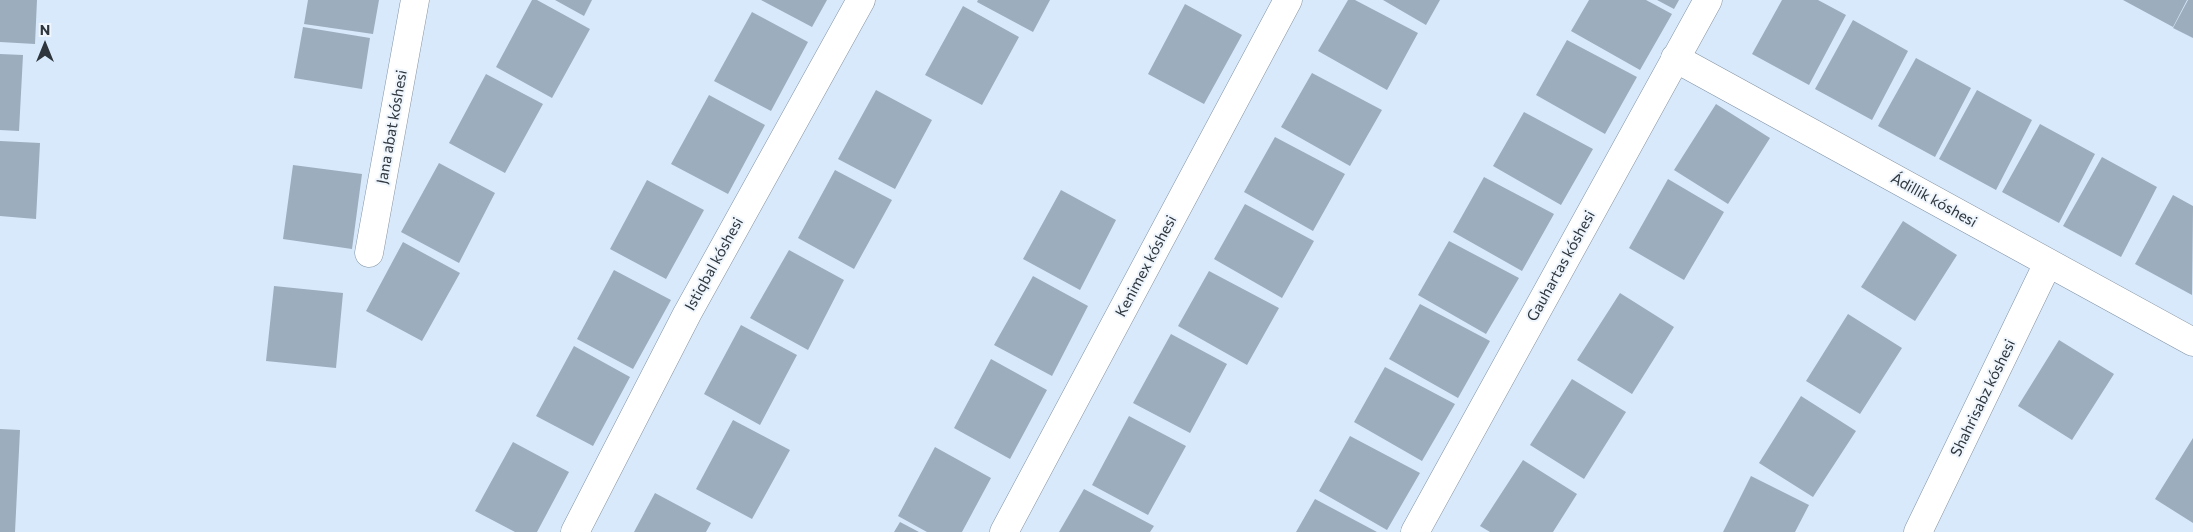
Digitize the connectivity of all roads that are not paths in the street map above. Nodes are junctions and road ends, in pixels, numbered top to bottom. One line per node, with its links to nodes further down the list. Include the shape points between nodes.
1 (415, 0): 6 (street, Jana abat kóshesi)
2 (860, 0): 9 (street, Istiqbal kóshesi, via 687,314)
3 (1288, 0): 10 (street, Kenimex kóshesi)
4 (1708, 0): 5 (street, Gauhartas kóshesi)
5 (1675, 58): 7 (street, Ádillik kóshesi); 11 (street, Gauhartas kóshesi)
6 (369, 254)
7 (2048, 263): 8 (street, Ádillik kóshesi); 12 (street, Shahrisabz kóshesi)
8 (2193, 342)
9 (575, 532)
10 (1004, 532)
11 (1415, 532)
12 (1918, 532)

